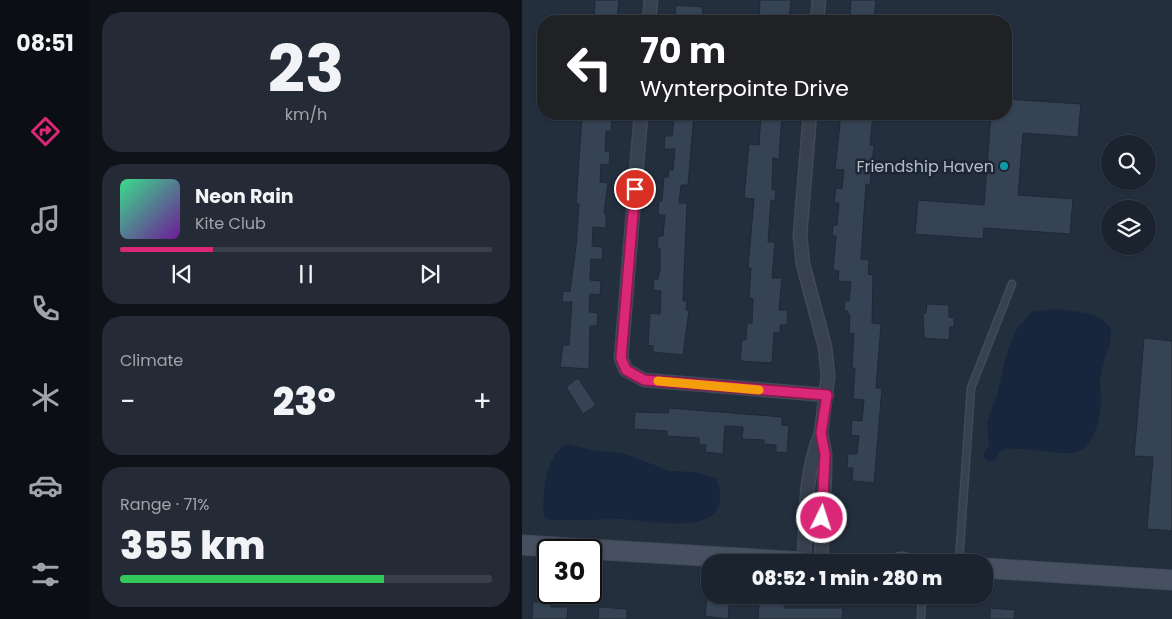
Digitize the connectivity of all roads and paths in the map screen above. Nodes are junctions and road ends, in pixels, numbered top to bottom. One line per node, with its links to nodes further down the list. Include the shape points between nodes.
1 (651, 0): 3 (street)
2 (819, 0): 4 (street)
3 (650, 15)
4 (818, 15)
5 (641, 120): 8 (street, via 621,358 626,370 644,380)
6 (810, 120): 8 (street, via 800,235 825,347)
7 (1012, 284): 13 (lane, via 972,388)
8 (827, 395): 9 (street)
9 (821, 433): 11 (street, via 810,470); 12 (street, via 825,454)
10 (522, 545): 14 (street)
11 (804, 554)
12 (821, 554)
13 (960, 554)
14 (701, 556)
15 (993, 569): 16 (street)
16 (1172, 580)
17 (922, 604): 18 (lane)
18 (921, 619)

